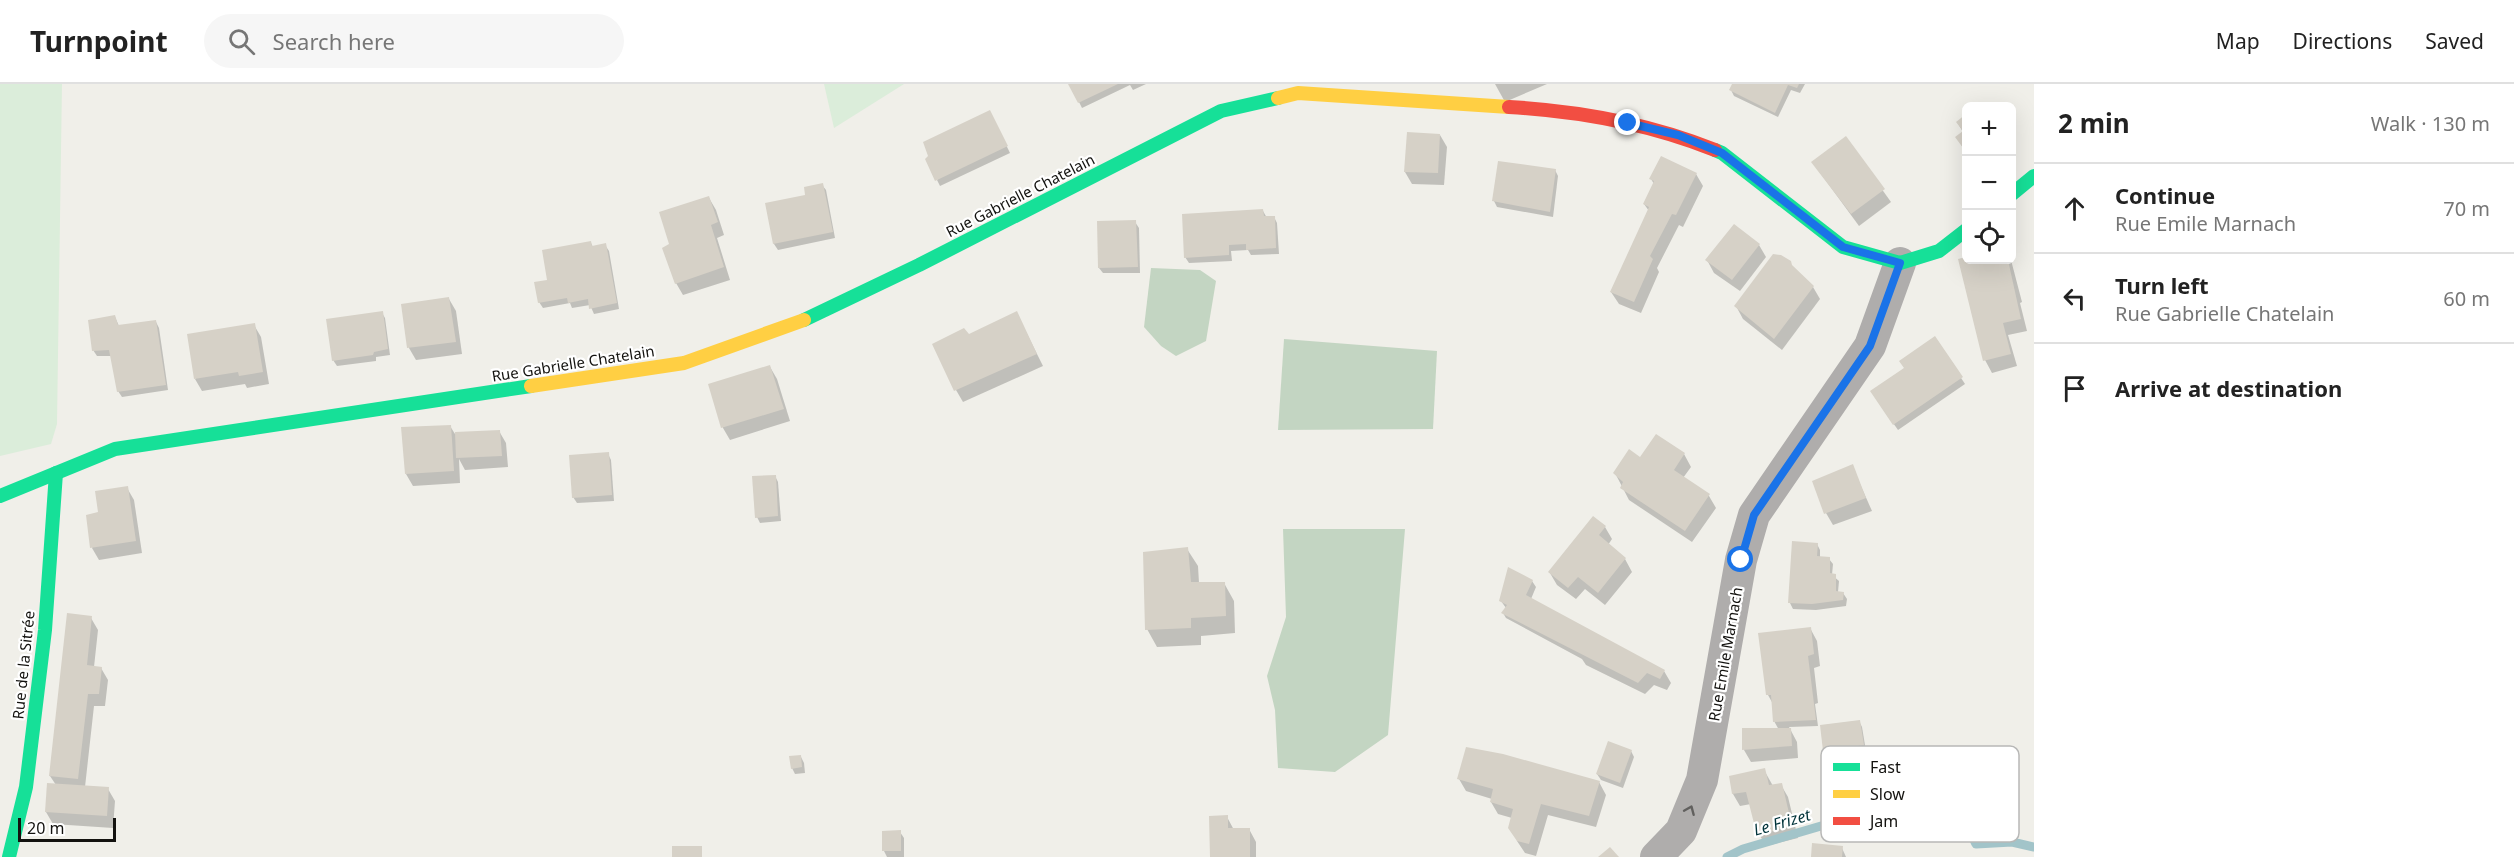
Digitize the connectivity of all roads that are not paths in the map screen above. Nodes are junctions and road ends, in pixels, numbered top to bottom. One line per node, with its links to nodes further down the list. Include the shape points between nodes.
1 (2034, 176): 2 (street)
2 (2016, 191)
3 (1962, 233): 4 (street, via 1939,251)
4 (1900, 263): 5 (street, Rue Gabrielle Chatelain, via 1843,247 1722,153 1678,135 1561,110 1298,93 1221,111 806,320 684,363 115,449); 8 (street, Rue Emile Marnach, one-way to 4, via 1681,831 1702,780 1741,560 1754,515 1870,346)
5 (56, 473): 6 (street, Rue Gabrielle Chatelain); 7 (street, Rue de la Sitrée, via 45,630 26,787)
6 (0, 496)
7 (9, 857)
8 (1656, 857)

